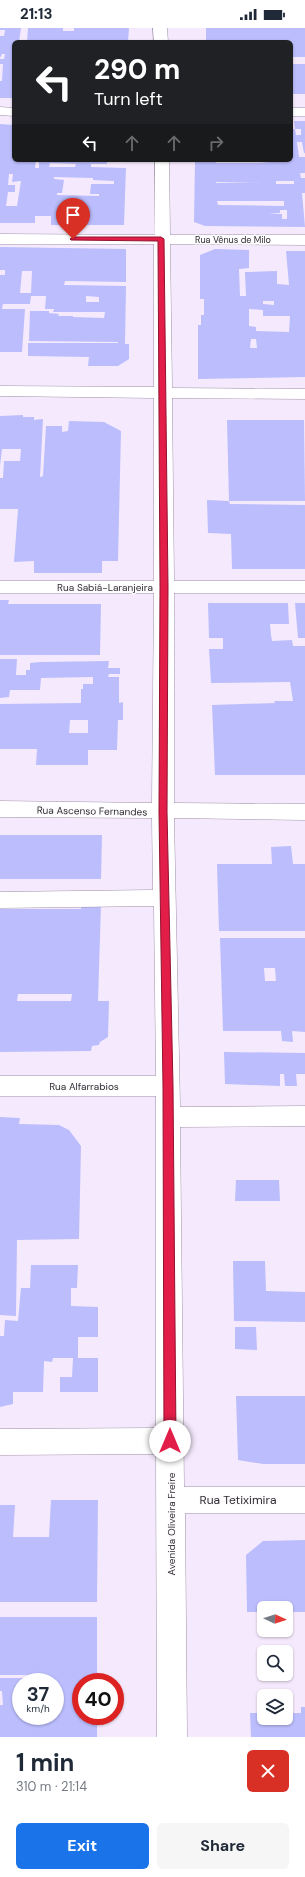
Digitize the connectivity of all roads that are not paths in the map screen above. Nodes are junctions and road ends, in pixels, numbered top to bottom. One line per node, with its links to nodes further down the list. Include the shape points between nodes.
1 (160, 28): 2 (street)
2 (161, 40)
3 (0, 111): 4 (street)
4 (12, 112)
5 (293, 112): 6 (street)
6 (305, 112)
7 (162, 162): 9 (street, Avenida Oliveira Freire)
8 (0, 239): 9 (street, Rua Vênus de Milo)
9 (161, 239): 10 (street, Rua Vênus de Milo); 12 (street, Avenida Oliveira Freire)
10 (305, 240)
11 (0, 392): 12 (street)
12 (162, 392): 13 (street); 14 (street, Avenida Oliveira Freire)
13 (305, 394)
14 (164, 587): 15 (street, Rua Sabiá-Laranjeira); 16 (street, Rua Sabiá-Laranjeira); 18 (street, Avenida Oliveira Freire)
15 (305, 587)
16 (0, 588)
17 (0, 809): 18 (street, Rua Ascenso Fernandes)
18 (163, 812): 19 (street, Rua Ascenso Fernandes); 20 (street, Avenida Oliveira Freire)
19 (305, 812)
20 (165, 898): 21 (street); 23 (street, Avenida Oliveira Freire)
21 (0, 900)
22 (0, 1086): 23 (street, Rua Alfarrabios)
23 (168, 1086): 25 (street, Avenida Oliveira Freire)
24 (305, 1116): 25 (street)
25 (168, 1117): 26 (street, Avenida Oliveira Freire)
26 (170, 1441): 27 (street); 28 (street, Avenida Oliveira Freire)
27 (0, 1442)
28 (170, 1500): 29 (street, Rua Tetiximira); 30 (street, Avenida Oliveira Freire)
29 (305, 1500)
30 (172, 1737)

